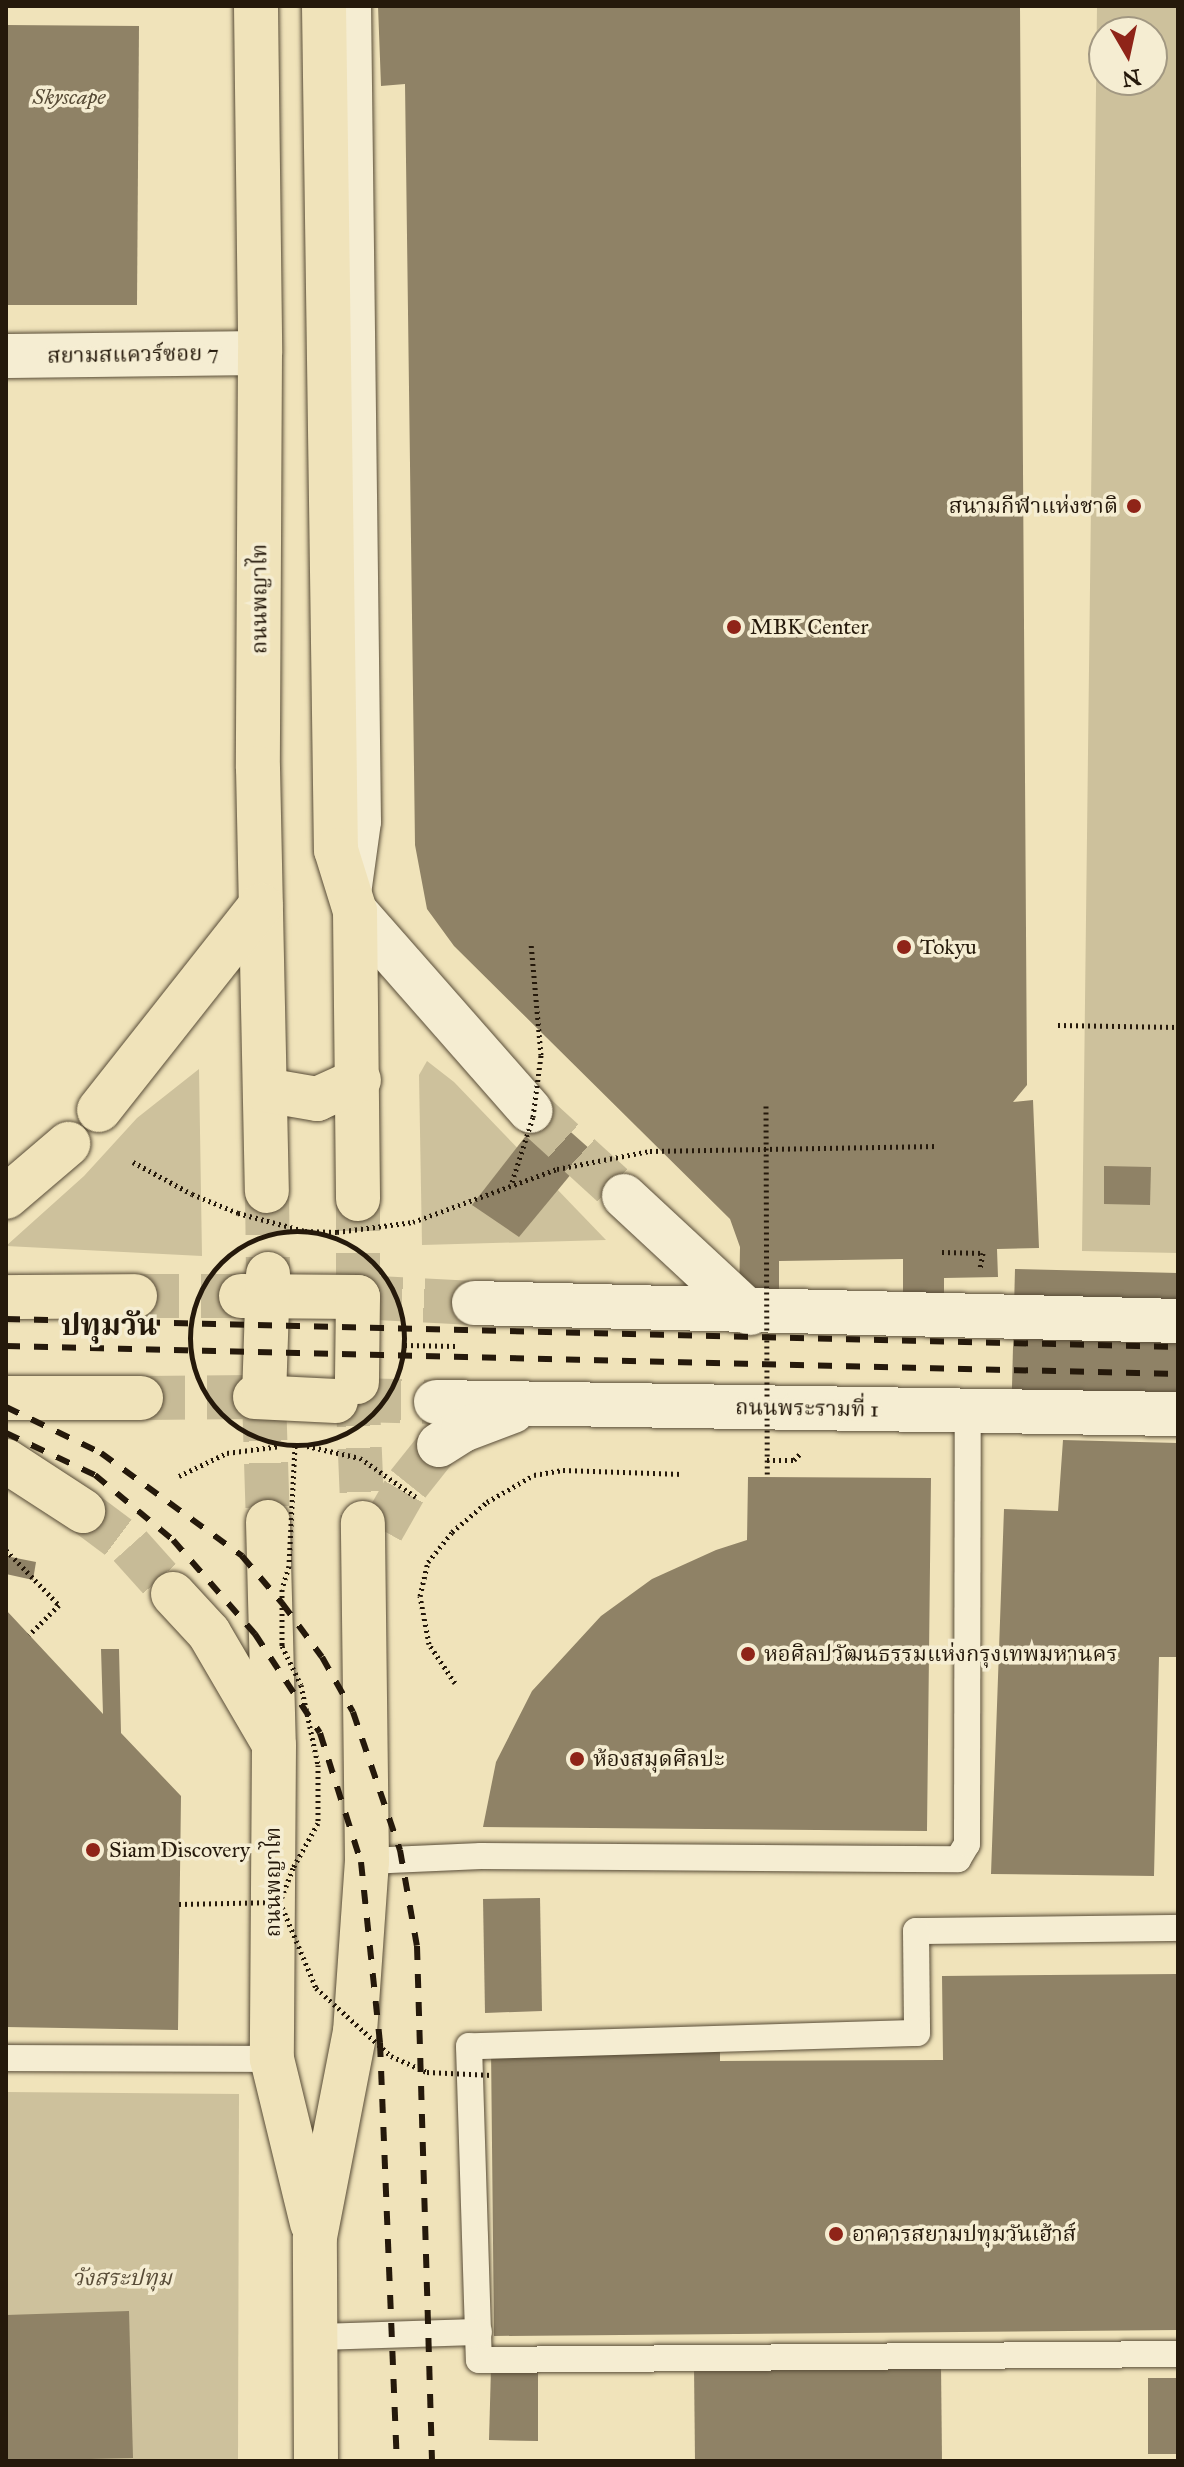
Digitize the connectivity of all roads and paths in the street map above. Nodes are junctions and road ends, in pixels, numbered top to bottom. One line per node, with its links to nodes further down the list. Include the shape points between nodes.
1 (256, 6): 4 (main road, ถนนพญาไท)
2 (324, 6): 7 (main road, via 336,850)
3 (358, 6): 7 (lane, via 368,822)
4 (260, 353): 5 (main road, สยามสแควร์ซอย 7); 6 (main road, ถนนพญาไท)
5 (6, 356)
6 (261, 905): 12 (main road, ถนนพญาไท); 14 (main road)
7 (355, 911): 11 (main road); 15 (main road)
8 (531, 944): 20 (path, bridge, via 541,1055 533,1117)
9 (1058, 1025): 10 (path)
10 (1178, 1027)
11 (359, 1080): 12 (main road, via 317,1099); 24 (main road)
12 (265, 1090): 21 (main road, ถนนพญาไท)
13 (766, 1106): 18 (path, bridge)
14 (99, 1110)
15 (531, 1111)
16 (68, 1144): 23 (main road)
17 (937, 1146): 18 (path, bridge)
18 (766, 1149): 20 (path, bridge, via 650,1151 589,1161); 43 (path, bridge)
19 (133, 1162): 25 (path, bridge, via 227,1208)
20 (512, 1183): 25 (path, bridge, via 413,1222)
21 (267, 1191)
22 (624, 1196): 31 (main road)
23 (6, 1197)
24 (358, 1199)
25 (305, 1231): 41 (path, bridge, via 338,1238 367,1256 389,1281 402,1311 405,1345 398,1377 382,1405 358,1428 328,1441); 41 (path, bridge, via 271,1234 238,1248 212,1271 195,1302 188,1336 193,1370 208,1400 232,1425 262,1441)
26 (942, 1252): 27 (path, via 983,1253 983,1269)
27 (971, 1269)
28 (135, 1296): 29 (main road)
29 (6, 1297)
30 (474, 1303): 31 (main road)
31 (750, 1313): 32 (main road)
32 (1178, 1321)
33 (346, 1392): 33 (main road, via 358,1297 259,1289 260,1397)
34 (6, 1398): 35 (main road)
35 (141, 1398)
36 (436, 1402): 37 (main road, ถนนพระรามที่ 1)
37 (543, 1403): 38 (main road, ถนนพระรามที่ 1); 40 (main road, via 463,1430)
38 (968, 1411): 39 (main road, ถนนพระรามที่ 1); 57 (lane, via 967,1844 958,1859 481,1856)
39 (1178, 1414)
40 (439, 1445)
41 (295, 1446): 46 (path, bridge, via 227,1453); 48 (path, bridge, via 360,1458); 58 (path, bridge, via 282,1646 301,1685 318,1765 318,1823)
42 (803, 1446): 43 (path, via 794,1460)
43 (767, 1460): 47 (path, bridge)
44 (6, 1461): 49 (main road)
45 (683, 1474): 55 (path, via 563,1470 534,1475 487,1502 452,1532 428,1562 420,1596 429,1644)
46 (179, 1476)
47 (767, 1477)
48 (416, 1497)
49 (83, 1511)
50 (268, 1522): 56 (main road, ถนนพญาไท)
51 (370, 1538): 57 (main road, ถนนพญาไท)
52 (6, 1550): 54 (path, via 59,1605)
53 (173, 1594): 56 (main road, via 209,1633)
54 (29, 1635)
55 (455, 1683)
56 (274, 1745): 62 (main road, ถนนพญาไท)
57 (367, 1861): 64 (main road, ถนนพญาไท, via 355,2032)
58 (280, 1902): 59 (path, bridge); 63 (path, bridge, via 316,1988 391,2056 427,2072)
59 (179, 1904)
60 (1178, 1928): 65 (lane, via 916,1931 917,2033 469,2046)
61 (6, 2058): 62 (lane)
62 (272, 2059): 64 (main road, ถนนพญาไท)
63 (492, 2075)
64 (315, 2237): 66 (main road, ถนนพญาไท)
65 (479, 2332): 66 (lane); 67 (lane, via 479,2360)
66 (316, 2337): 68 (main road, ถนนพญาไท)
67 (1178, 2354)
68 (316, 2461)

